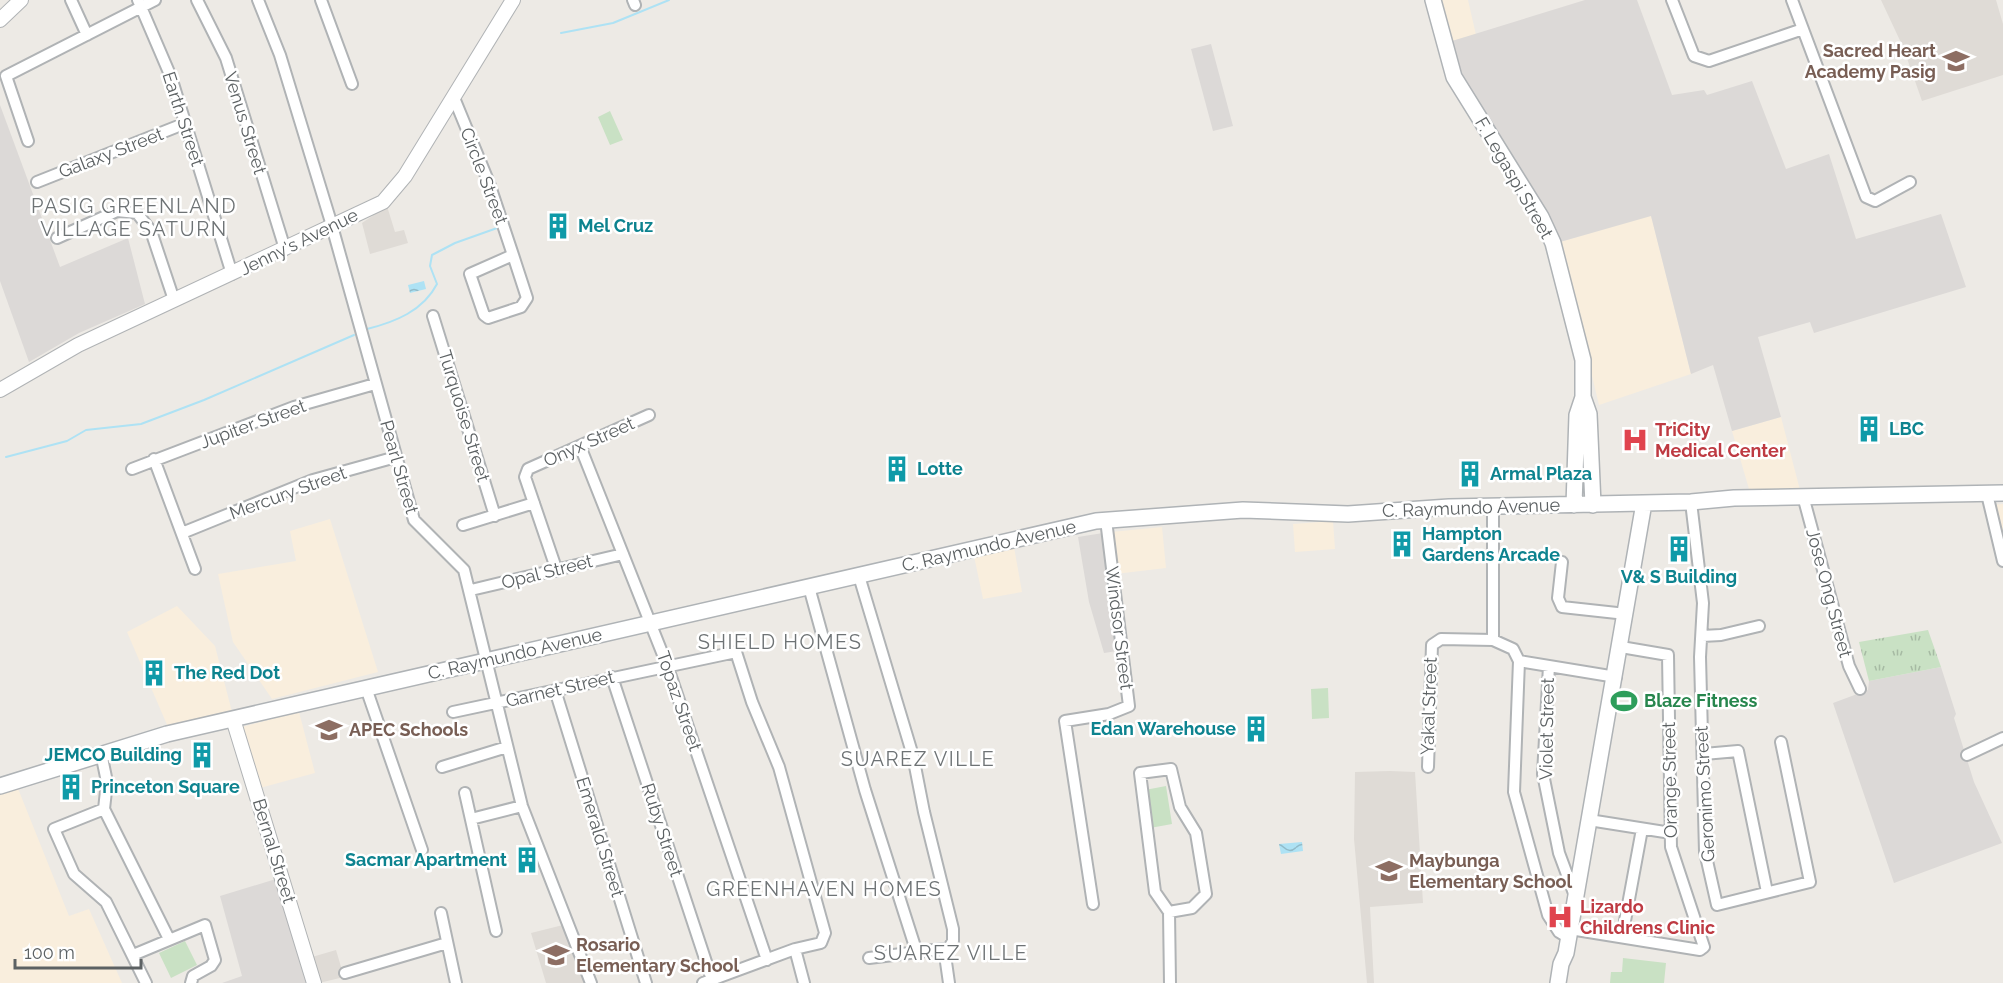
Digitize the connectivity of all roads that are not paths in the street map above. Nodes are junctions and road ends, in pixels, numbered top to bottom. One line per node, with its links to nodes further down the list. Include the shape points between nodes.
1 (21, 0): 12 (street)
2 (71, 0): 14 (street)
3 (155, 0): 11 (street)
4 (197, 0): 23 (street, Venus Street, via 226,58)
5 (258, 0): 21 (street, Pearl Street, via 280,55)
6 (321, 0): 15 (street)
7 (513, 0): 16 (street, Jenny's Avenue)
8 (1433, 0): 30 (main road, F. Legaspi Street, via 1454,76 1553,243 1583,360)
9 (1672, 0): 13 (street, via 1694,56 1701,60 1709,61)
10 (1792, 0): 13 (street)
11 (140, 4): 14 (street); 17 (street, Earth Street)
12 (0, 20)
13 (1803, 29): 20 (street, via 1866,197 1875,201)
14 (87, 35): 18 (street, via 6,76)
15 (352, 84)
16 (454, 98): 21 (street, Jenny's Avenue, via 405,176 383,202); 24 (street, Circle Street)
17 (186, 123): 19 (street, Galaxy Street); 25 (street, Earth Street)
18 (28, 141)
19 (37, 182)
20 (1910, 182)
21 (333, 227): 23 (street, Jenny's Avenue); 28 (street, Pearl Street)
22 (57, 238): 26 (street, via 117,211 137,213 151,231)
23 (285, 249): 25 (street, Jenny's Avenue)
24 (513, 255): 24 (street, Circle Street, via 527,298 521,307 488,318 470,274)
25 (232, 274): 26 (street, Jenny's Avenue)
26 (174, 300): 29 (street, Jenny's Avenue, via 78,345)
27 (433, 316): 45 (street, Turquoise Street)
28 (375, 384): 33 (street, Pearl Street); 34 (street, Jupiter Street, via 294,407)
29 (0, 390)
30 (1583, 397): 42 (main road, F. Legaspi Street, via 1577,415); 43 (main road, F. Legaspi Street, via 1589,414)
31 (649, 415): 32 (street, Onyx Street)
32 (580, 446): 40 (street, Onyx Street, via 528,469 525,477); 49 (street, Topaz Street)
33 (396, 458): 48 (street, Mercury Street, via 313,480); 56 (street, Pearl Street, via 414,520 460,564)
34 (154, 459): 35 (street, Jupiter Street); 48 (street)
35 (132, 469)
36 (2003, 493): 37 (main road, C. Raymundo Avenue)
37 (1987, 494): 38 (main road, C. Raymundo Avenue); 50 (street)
38 (1803, 496): 39 (main road, C. Raymundo Avenue); 70 (street, Jose Ong Street, via 1849,666)
39 (1691, 502): 41 (main road, C. Raymundo Avenue); 60 (street, Geronimo Street, via 1703,603)
40 (534, 503): 45 (street); 53 (street, Onyx Street)
41 (1644, 503): 43 (main road, C. Raymundo Avenue); 57 (main road)
42 (1574, 505): 43 (main road, C. Raymundo Avenue); 44 (main road, C. Raymundo Avenue)
43 (1593, 505)
44 (1493, 506): 46 (main road, C. Raymundo Avenue, via 1348,514 1280,509); 61 (street)
45 (495, 516): 47 (street)
46 (1106, 520): 54 (main road, C. Raymundo Avenue); 94 (street, Windsor Street, via 1129,706 1109,714 1065,721)
47 (463, 525)
48 (182, 534): 52 (street)
49 (622, 554): 53 (street, Opal Street); 58 (street, Topaz Street)
50 (2003, 561)
51 (1562, 562): 57 (street, via 1560,605)
52 (195, 569)
53 (557, 571): 56 (street, Opal Street)
54 (859, 576): 55 (main road, C. Raymundo Avenue); 102 (street, via 914,756 953,929)
55 (809, 587): 58 (main road, C. Raymundo Avenue); 104 (street, via 865,790)
56 (471, 590): 64 (street, Pearl Street)
57 (1626, 614): 62 (main road)
58 (651, 623): 64 (main road, C. Raymundo Avenue); 65 (street, Topaz Street)
59 (1760, 626): 60 (street)
60 (1702, 636): 79 (street, Geronimo Street)
61 (1493, 640): 63 (street, via 1513,649); 82 (street, Yakal Street, via 1441,639 1432,645)
62 (1621, 647): 68 (main road); 90 (street, Orange Street, via 1668,655)
63 (1518, 658): 66 (street); 100 (street, via 1514,792 1548,915)
64 (486, 660): 69 (main road, C. Raymundo Avenue); 72 (street, Pearl Street)
65 (667, 665): 67 (street, Garnet Street); 103 (street, Garnet Street, via 736,651 779,767 825,939); 107 (street, Topaz Street)
66 (1549, 666): 68 (street); 93 (street, Violet Street, via 1543,774 1558,853)
67 (612, 677): 71 (street, Garnet Street); 109 (street, Ruby Street)
68 (1616, 677): 88 (main road)
69 (366, 688): 74 (main road, C. Raymundo Avenue); 91 (street)
70 (1860, 689)
71 (555, 690): 72 (street, Garnet Street); 115 (street, Emerald Street)
72 (498, 703): 73 (street, Garnet Street); 77 (street, Pearl Street)
73 (453, 711)
74 (233, 719): 78 (main road, C. Raymundo Avenue); 112 (street, Bernal Street)
75 (2003, 738): 80 (street)
76 (1781, 742): 92 (street, via 1810,882)
77 (507, 747): 81 (street); 85 (street, Pearl Street)
78 (102, 753): 83 (main road, C. Raymundo Avenue); 86 (street, via 107,782)
79 (1704, 754): 92 (street, via 1738,752); 92 (street, Geronimo Street, via 1705,852 1717,905)
80 (1967, 755)
81 (442, 766)
82 (1428, 767)
83 (0, 786)
84 (465, 793): 87 (street)
85 (522, 806): 87 (street); 114 (street, Pearl Street)
86 (104, 809): 99 (street); 105 (street, via 54,829 74,874 106,902)
87 (471, 819): 97 (street)
88 (1590, 820): 89 (street); 93 (main road)
89 (1642, 829): 90 (street); 98 (street)
90 (1671, 833): 98 (street, Orange Street, via 1674,857 1704,947 1700,950)
91 (422, 850)
92 (1767, 892)
93 (1575, 896): 100 (main road)
94 (1093, 904)
95 (1169, 912): 95 (street, via 1155,892 1140,773 1171,769 1180,807 1196,833 1206,894 1192,908); 118 (street, via 1168,966 1164,977)
96 (441, 913): 101 (street)
97 (496, 931)
98 (1622, 937): 100 (street)
99 (169, 939): 105 (street); 111 (street, via 202,925 207,927 215,960 193,975)
100 (1569, 940): 119 (main road); 120 (main road)
101 (447, 943): 108 (street); 113 (street)
102 (950, 948): 104 (street); 117 (street, via 945,955)
103 (795, 949): 107 (street); 116 (street)
104 (917, 953): 106 (street)
105 (133, 955): 110 (street)
106 (869, 958)
107 (767, 960): 109 (street)
108 (345, 973)
109 (709, 982)
110 (146, 983)
111 (191, 983)
112 (314, 983)
113 (456, 983)
114 (591, 983)
115 (646, 983)
116 (804, 983)
117 (949, 983)
118 (1169, 983)
119 (1558, 983)
120 (1568, 983)

